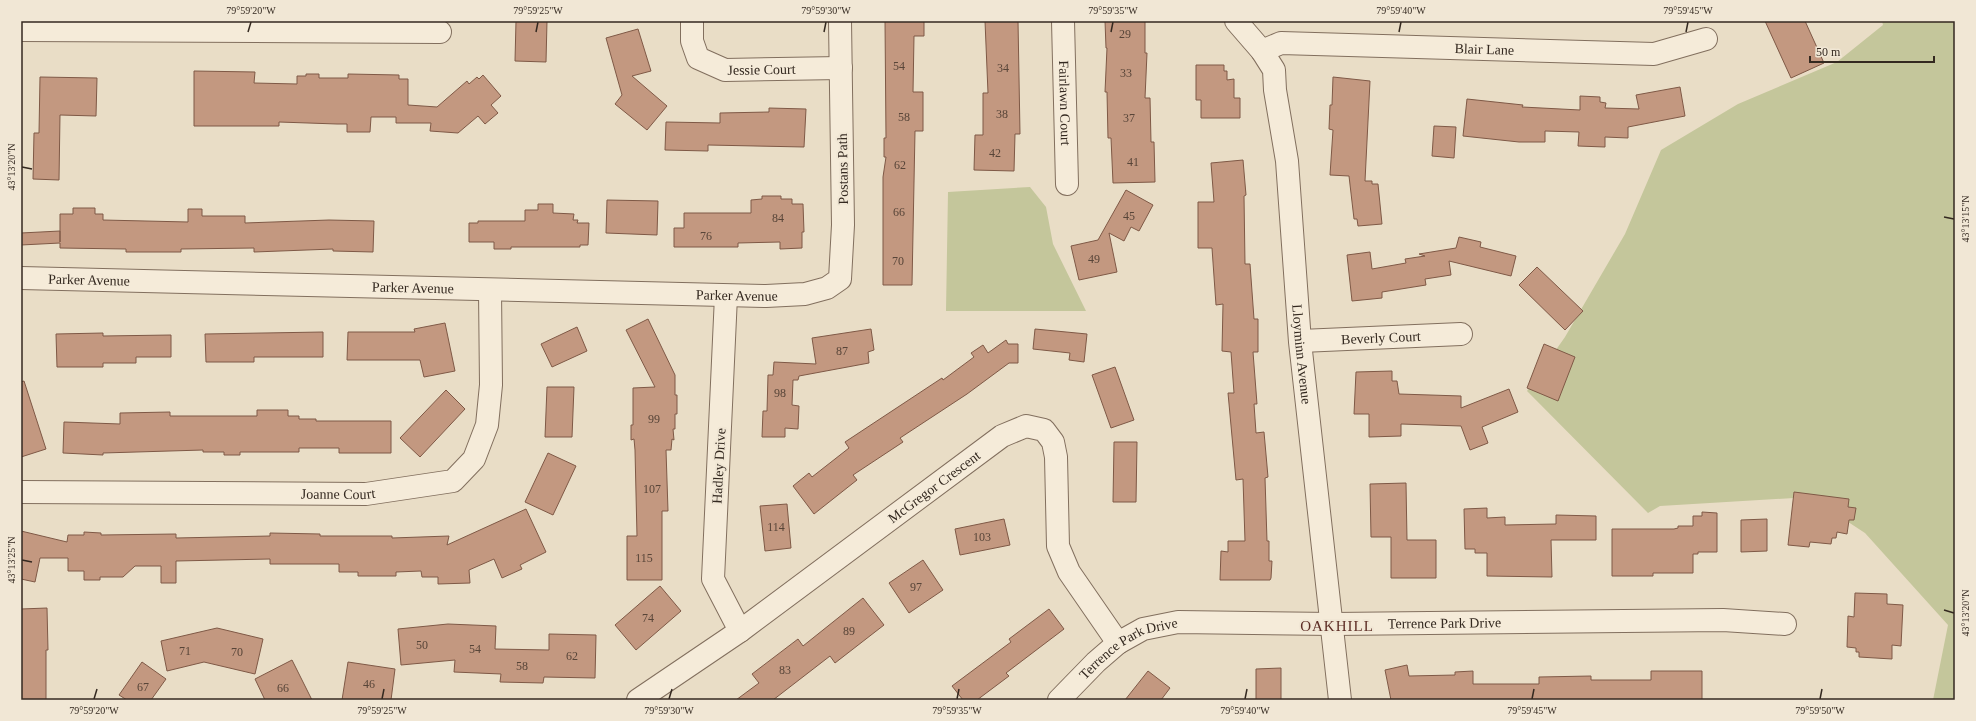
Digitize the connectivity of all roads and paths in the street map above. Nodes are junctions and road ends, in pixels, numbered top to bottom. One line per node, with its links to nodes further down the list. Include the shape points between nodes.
1 (692, 21): 9 (street, Jessie Court, via 692,41 698,58 725,70)
2 (840, 21): 9 (street, Postans Path)
3 (1063, 21): 10 (street, Fairlawn Court)
4 (1236, 21): 8 (street, Lloyminn Avenue)
5 (21, 30): 6 (street)
6 (440, 32)
7 (1706, 39): 8 (street, Blair Lane, via 1654,54 1281,43)
8 (1262, 50): 16 (street, Lloyminn Avenue, via 1274,70 1287,161)
9 (841, 68): 13 (street, Postans Path, via 844,225 840,279 827,288)
10 (1067, 184)
11 (21, 278): 12 (street, Parker Avenue)
12 (490, 291): 14 (street, Parker Avenue, via 692,293); 17 (street, Joanne Court, via 491,385 488,425 474,459 453,481 366,494)
13 (805, 294): 14 (street, Parker Avenue)
14 (726, 296): 20 (street, Hadley Drive, via 713,579)
15 (1461, 334): 16 (street, Beverly Court)
16 (1302, 341): 18 (street, Lloyminn Avenue)
17 (21, 492)
18 (1332, 624): 19 (street, Terrence Park Drive, via 1723,620); 21 (street, Terrence Park Drive, via 1178,622 1143,629); 24 (street, Lloyminn Avenue)
19 (1785, 624)
20 (740, 631): 21 (street, McGregor Crescent, via 1002,436 1026,426 1044,430 1053,442 1056,457 1058,546 1069,572); 22 (street, McGregor Crescent)
21 (1118, 643): 23 (street, Terrence Park Drive)
22 (638, 700)
23 (1059, 700)
24 (1340, 700)

